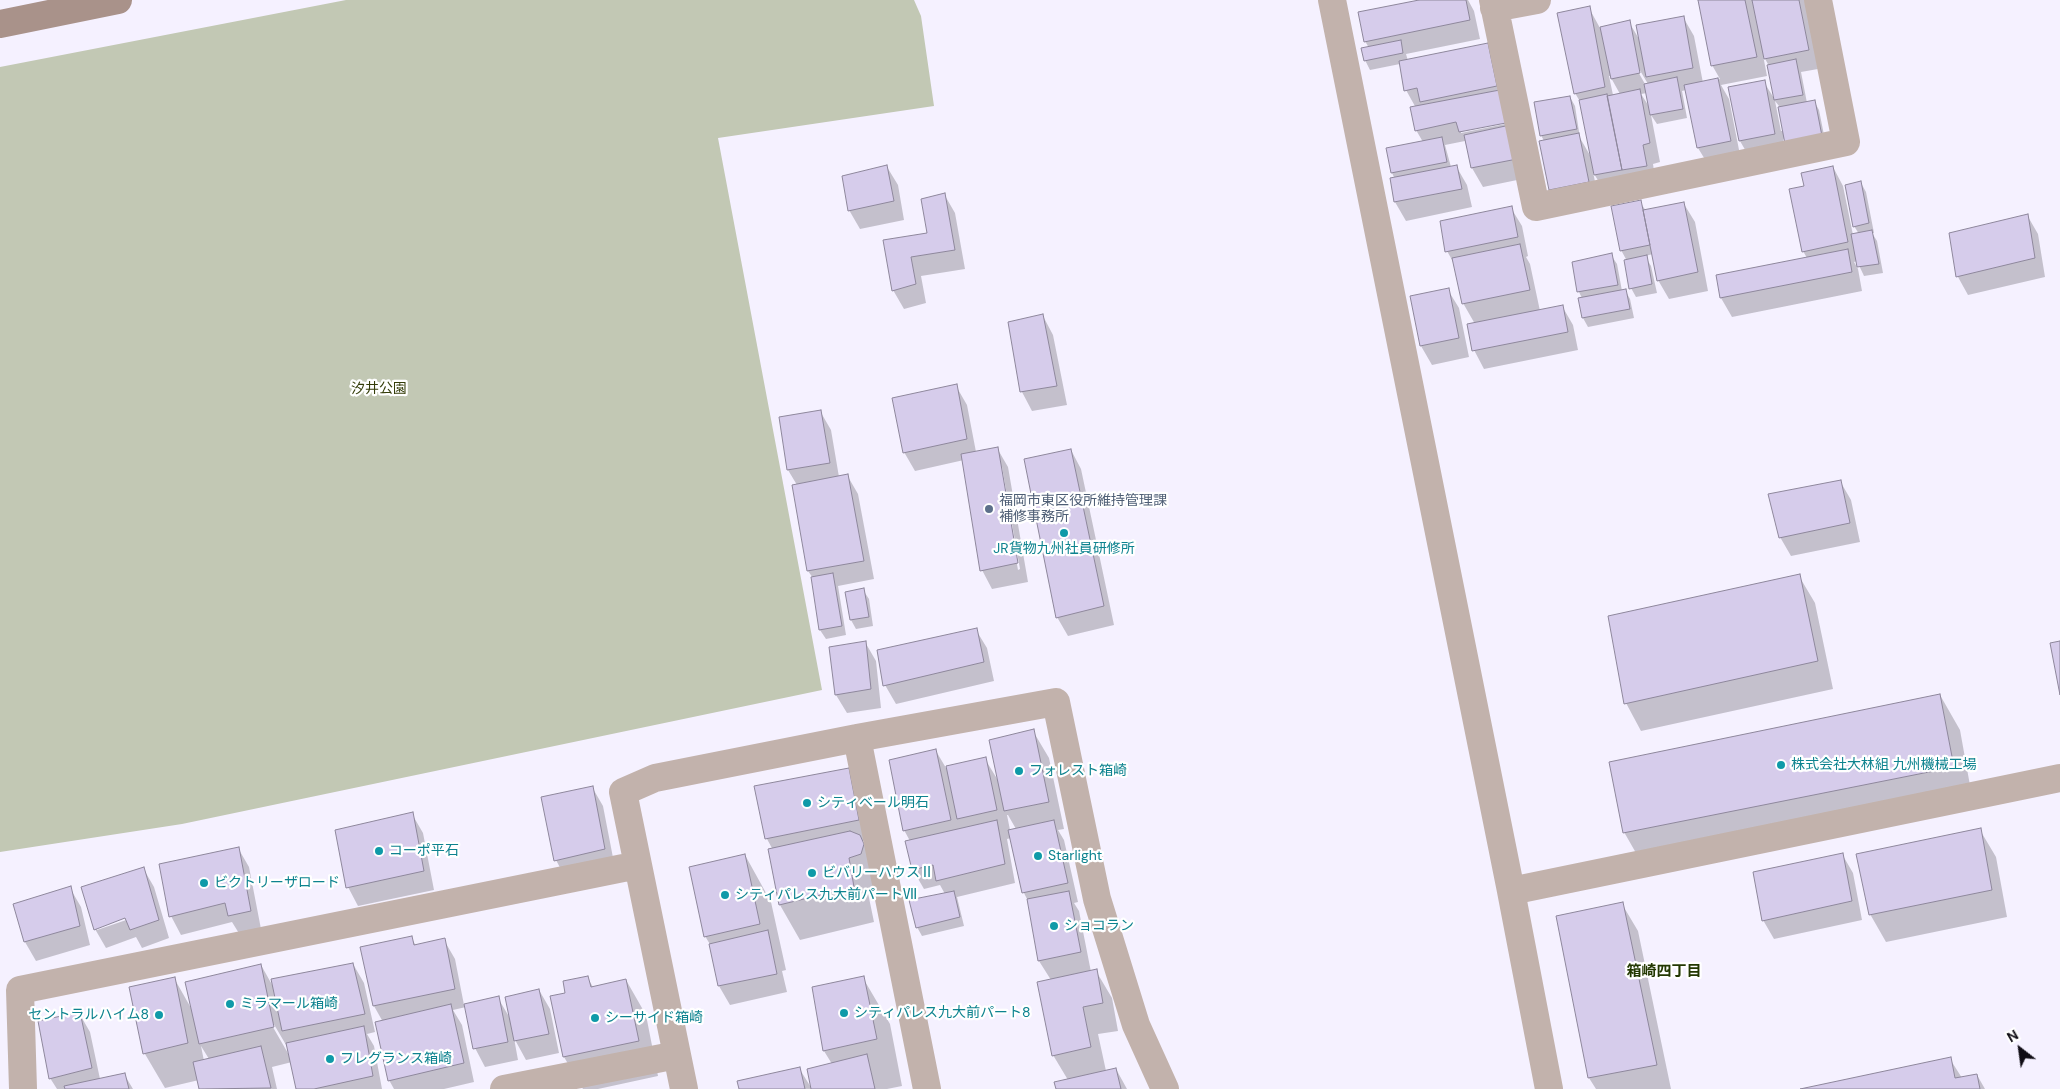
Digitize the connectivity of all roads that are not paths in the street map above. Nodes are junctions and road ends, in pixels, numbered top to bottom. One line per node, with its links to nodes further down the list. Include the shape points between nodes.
1 (118, 0): 6 (street)
2 (1332, 0): 10 (street)
3 (1537, 0): 5 (street)
4 (1818, 0): 5 (street, via 1846,142 1536,207)
5 (1494, 4)
6 (0, 24)
7 (857, 738): 9 (street, via 655,778 623,792); 15 (street); 16 (street, via 1056,702 1096,899 1136,1025)
8 (2060, 778): 10 (street)
9 (638, 864): 11 (street); 12 (street, via 20,990)
10 (1510, 891): 17 (street)
11 (677, 1055): 13 (street); 14 (street)
12 (23, 1089)
13 (504, 1089)
14 (684, 1089)
15 (927, 1089)
16 (1165, 1089)
17 (1549, 1089)

